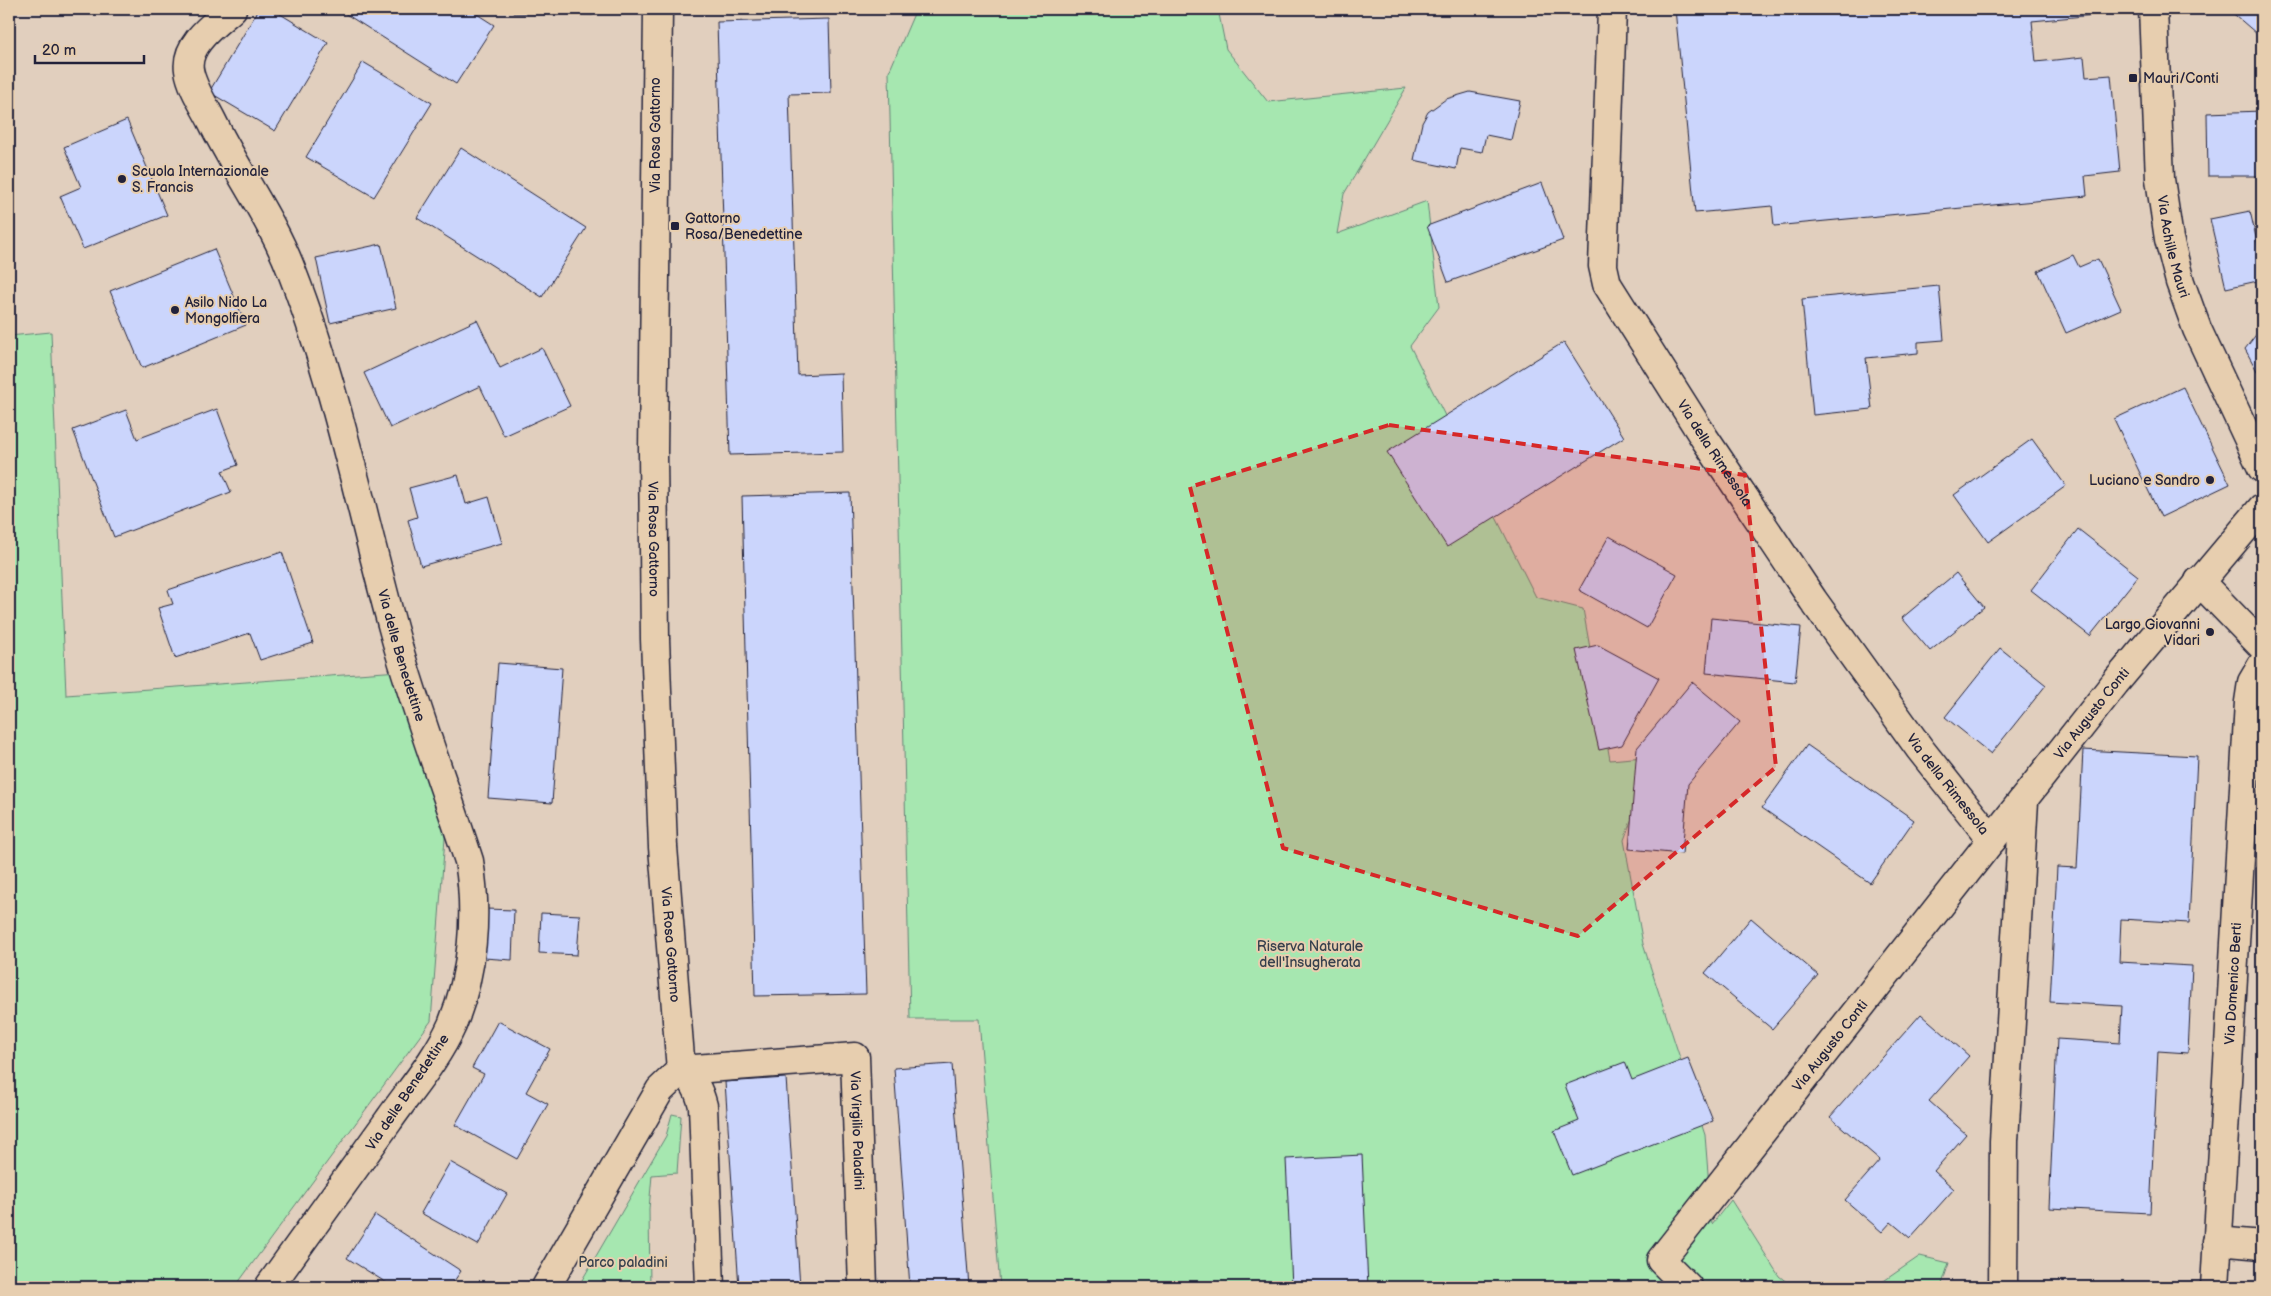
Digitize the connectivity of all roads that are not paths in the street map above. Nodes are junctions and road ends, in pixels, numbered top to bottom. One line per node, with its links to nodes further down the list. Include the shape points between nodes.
1 (232, 9): 15 (street, Via delle Benedettine, via 195,45 189,63 192,82 226,150 280,243 293,273 341,427 395,634 468,860 473,890 469,961 451,1027 419,1078)
2 (658, 9): 12 (street, Via Rosa Gattorno, via 653,453 655,639 663,847)
3 (1612, 9): 11 (street, Via della Rimessola, via 1603,266 1607,284 1705,439 1813,600 1920,749)
4 (2153, 9): 5 (street, Via Achille Mauri, via 2160,170 2169,239 2197,329)
5 (2262, 468)
6 (2262, 508): 7 (street, Via Augusto Conti)
7 (2199, 581): 8 (street); 10 (street, Via Augusto Conti)
8 (2262, 646)
9 (2262, 665): 13 (street, Via Domenico Berti, via 2252,682 2247,727)
10 (2024, 801): 11 (street, Via Augusto Conti); 20 (street, via 2004,1141)
11 (1992, 840): 19 (street, Via Augusto Conti, via 1661,1260)
12 (681, 1070): 16 (street, via 660,1090); 17 (street, via 693,1079 703,1106); 18 (street, Via Virgilio Paladini, via 855,1056)
13 (2218, 1241): 14 (street); 21 (street, Via Domenico Berti)
14 (2262, 1245)
15 (269, 1287)
16 (546, 1287)
17 (710, 1287)
18 (863, 1287)
19 (1688, 1287)
20 (2003, 1287)
21 (2215, 1287)

